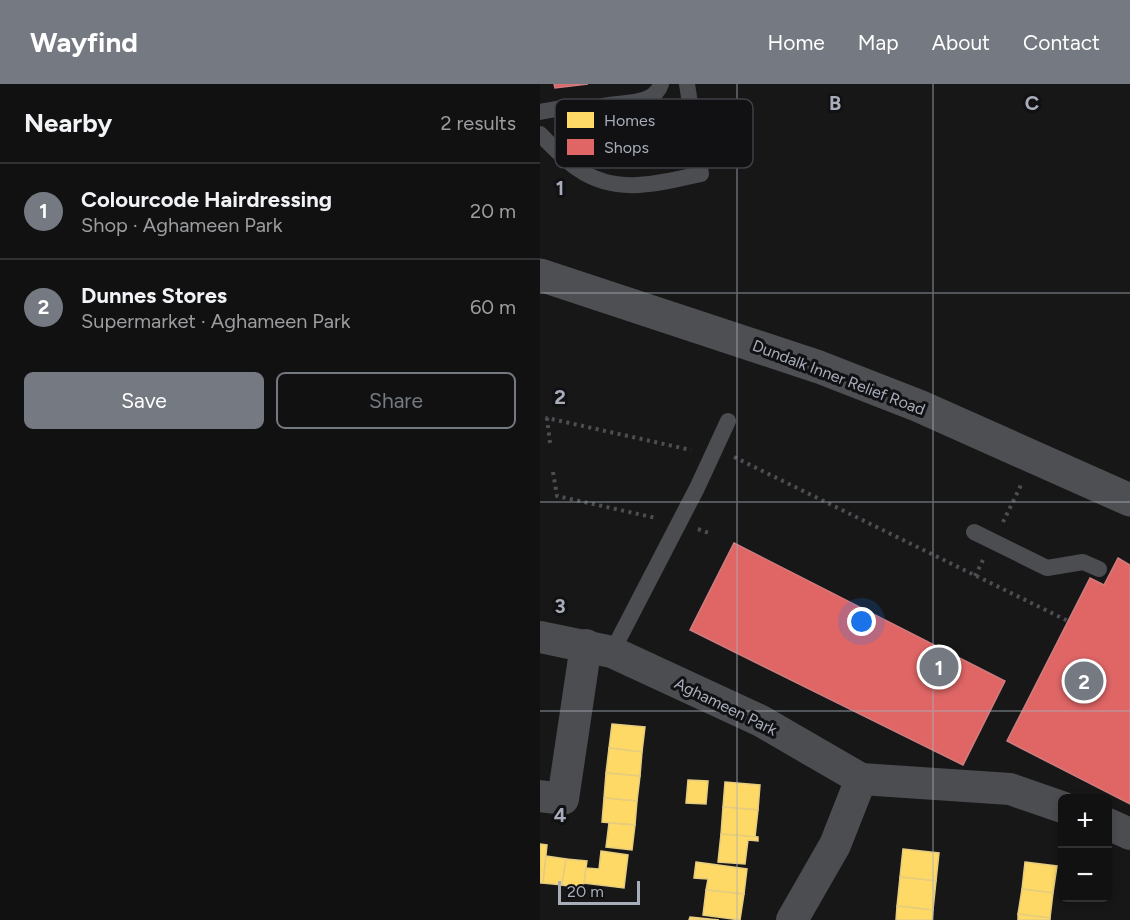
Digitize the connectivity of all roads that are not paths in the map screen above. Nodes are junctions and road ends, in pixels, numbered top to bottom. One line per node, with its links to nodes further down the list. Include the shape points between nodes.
1 (661, 84): 3 (lane, via 659,91)
2 (687, 84): 4 (lane)
3 (640, 99)
4 (689, 99)
5 (555, 109): 6 (lane)
6 (540, 112)
7 (540, 134): 8 (lane)
8 (555, 148)
9 (577, 168): 10 (lane, via 609,184 642,187 701,174)
10 (700, 168)
11 (540, 275): 13 (main road, Dundalk Inner Relief Road, via 819,367 919,406)
12 (728, 421): 17 (lane, via 679,523)
13 (1130, 500)
14 (974, 532): 15 (lane, via 1047,568 1083,562)
15 (1099, 569)
16 (540, 637): 17 (street, Aghameen Park)
17 (599, 648): 18 (street, Aghameen Park, via 761,721); 19 (street, via 563,799)
18 (861, 779): 20 (street, Aghameen Park, via 1010,789); 23 (street, via 835,845)
19 (540, 796)
20 (1058, 806)
21 (1112, 826): 22 (street)
22 (1130, 834)
23 (792, 920)

